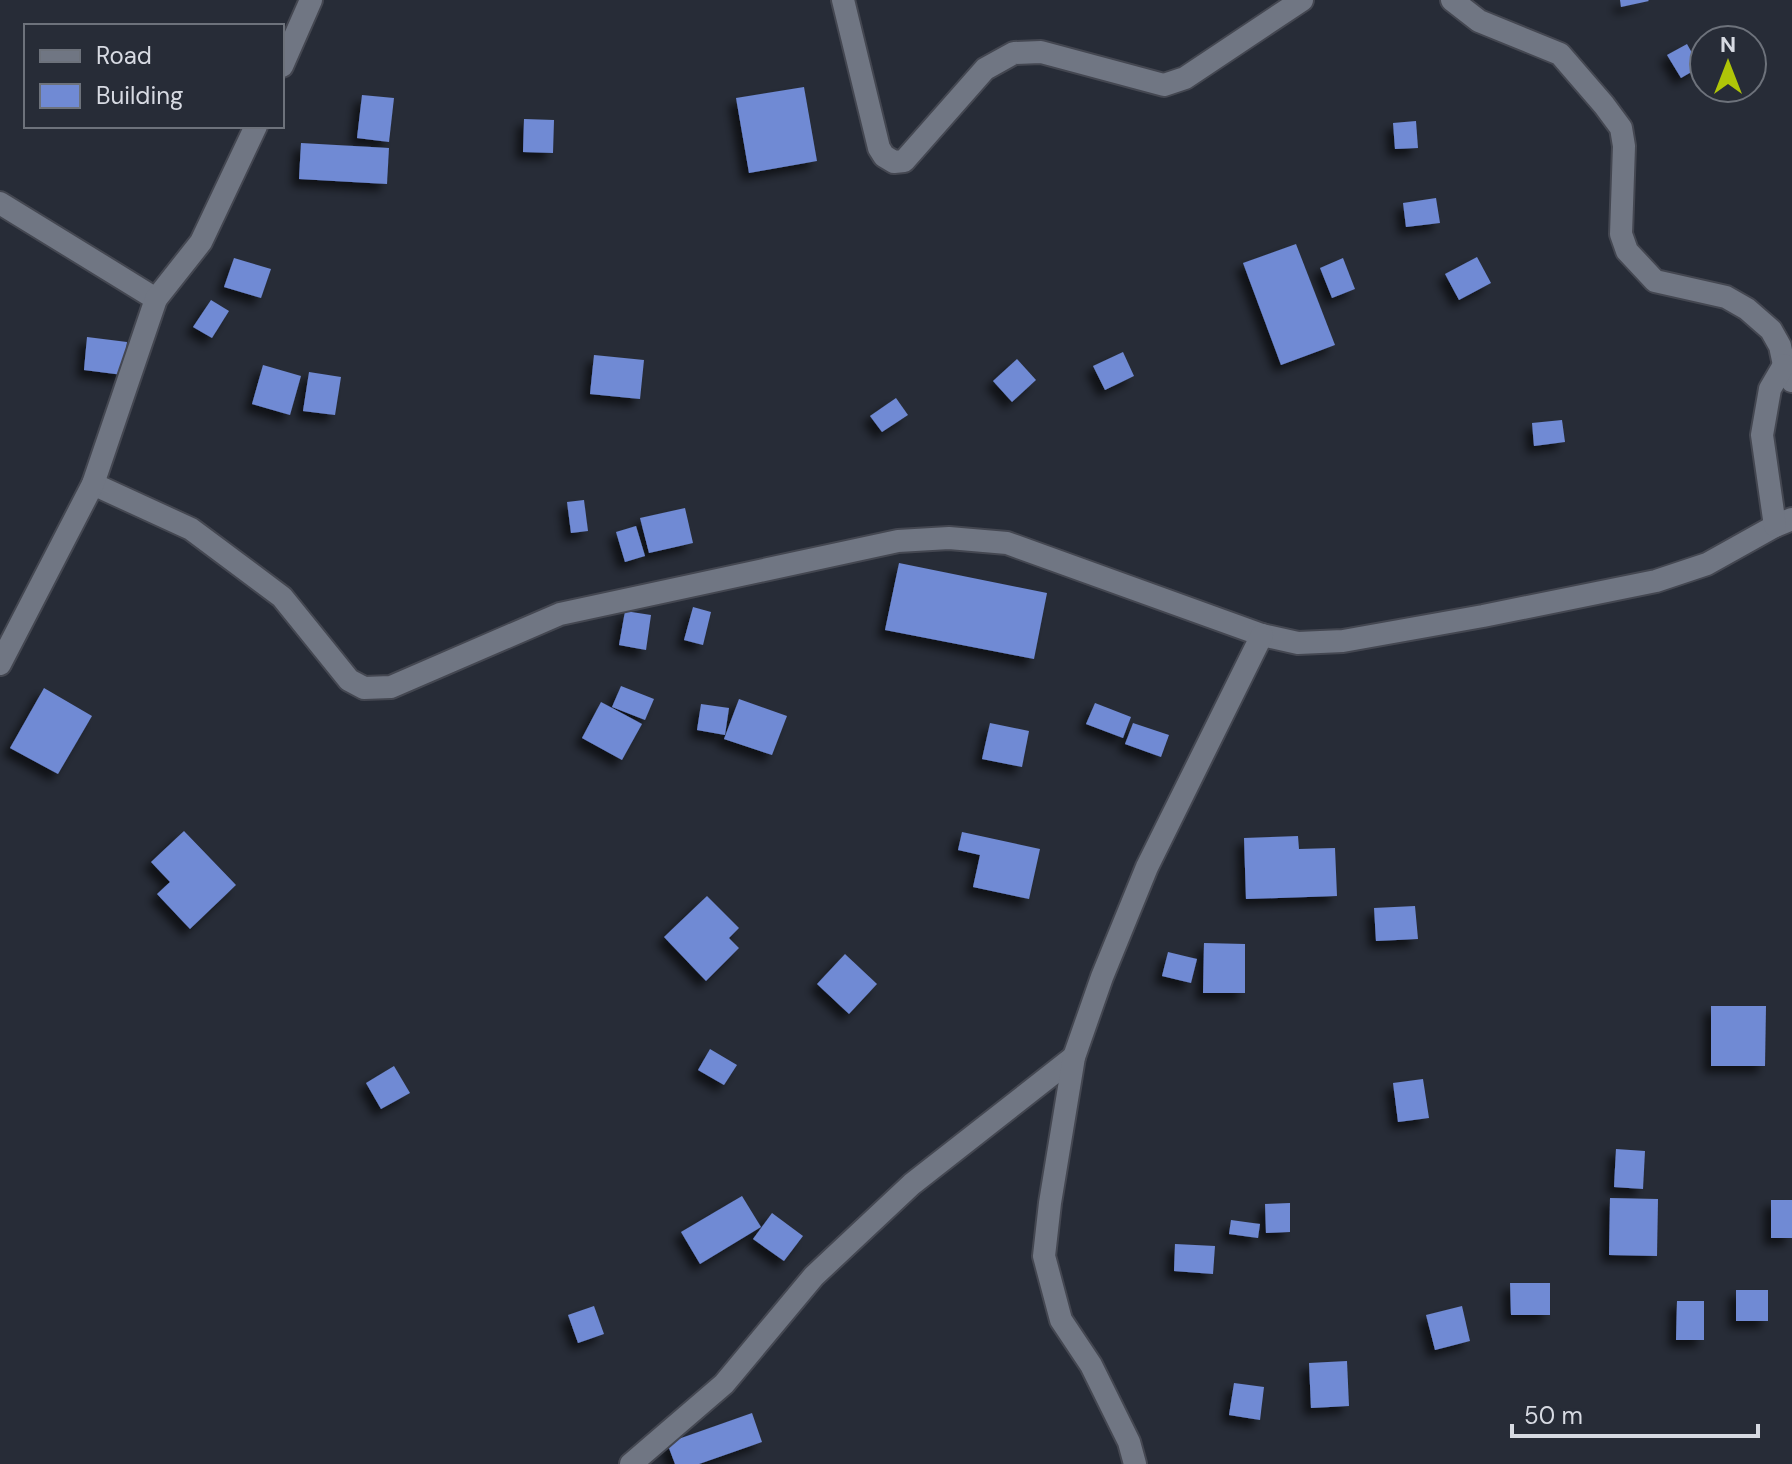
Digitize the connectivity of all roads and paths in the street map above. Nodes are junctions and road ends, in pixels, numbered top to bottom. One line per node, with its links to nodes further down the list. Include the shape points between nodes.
1 (311, 0): 5 (street)
2 (843, 0): 3 (street, via 879,148 894,162 904,161 985,69 1014,53 1041,52 1164,85 1185,78)
3 (1302, 0)
4 (1452, 0): 9 (street, via 1479,21 1560,54 1613,116 1624,146 1622,243 1648,276 1666,285 1726,297 1747,309 1771,330)
5 (284, 61)
6 (255, 128): 8 (street, via 201,242)
7 (0, 203): 8 (street)
8 (156, 299): 10 (street)
9 (1787, 356): 11 (street, via 1770,389 1762,435)
10 (93, 484): 12 (street, via 191,529 282,597 349,680 364,688 391,687 560,614 898,541 1007,543); 13 (street)
11 (1784, 522): 12 (street, via 1707,564 1656,581 1343,641 1298,643)
12 (1262, 635): 14 (street, via 1147,867)
13 (0, 664)
14 (1074, 1057): 15 (street, via 912,1184 814,1276 724,1384); 16 (street, via 1044,1256 1061,1320 1091,1365)
15 (631, 1464)
16 (1135, 1464)

